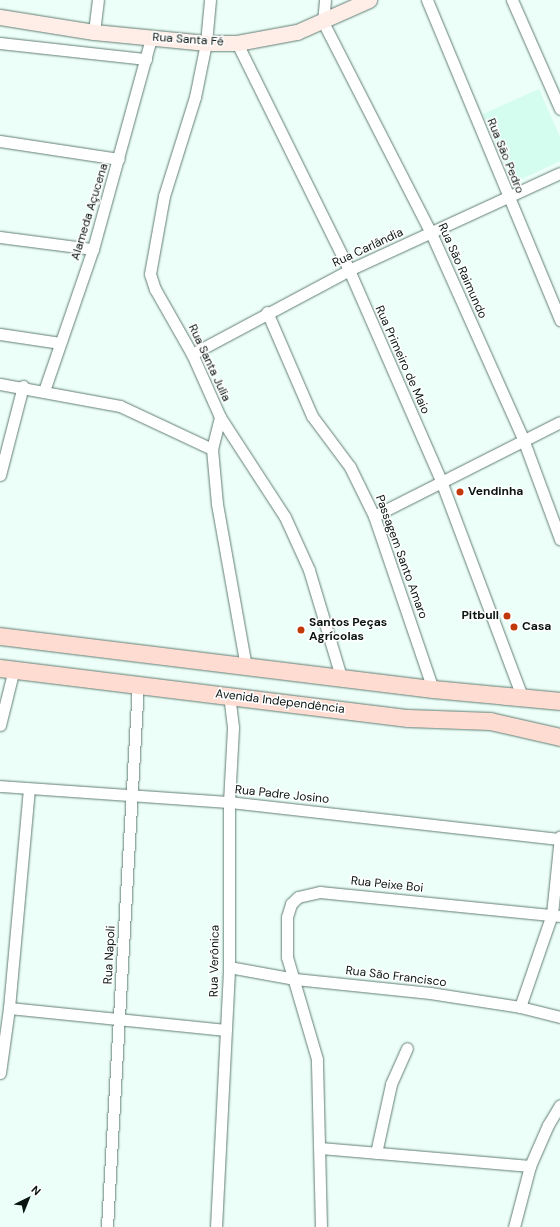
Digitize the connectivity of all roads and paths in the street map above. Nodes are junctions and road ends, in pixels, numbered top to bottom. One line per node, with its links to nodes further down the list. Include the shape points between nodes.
1 (98, 0): 9 (street)
2 (210, 0): 12 (street, Rua Santa Julia)
3 (325, 0): 8 (street)
4 (369, 0): 8 (street, Rua Santa Fé)
5 (427, 0): 19 (street, Rua São Pedro)
6 (512, 0): 15 (street)
7 (0, 17): 9 (street, Rua Santa Fé)
8 (323, 22): 13 (street, Rua Santa Fé, via 297,32); 20 (street, Rua São Raimundo)
9 (94, 32): 10 (street, Rua Santa Fé)
10 (151, 38): 12 (street, Rua Santa Fé); 14 (street, Alameda Açucena)
11 (0, 42): 14 (street)
12 (206, 43): 13 (street, Rua Santa Fé); 28 (street, Rua Santa Julia, via 195,98 164,196 150,274 155,289)
13 (237, 43): 23 (street, Rua Primeiro de Maio)
14 (146, 59): 17 (street, Alameda Açucena)
15 (560, 109)
16 (0, 141): 17 (street)
17 (119, 159): 22 (street, Alameda Açucena)
18 (560, 173): 19 (street, Rua Carlândia)
19 (507, 195): 20 (street, Rua Carlândia); 25 (street, Rua São Pedro)
20 (431, 233): 23 (street, Rua Carlândia); 34 (street, Rua São Raimundo)
21 (0, 237): 22 (street)
22 (93, 249): 27 (street, Alameda Açucena)
23 (349, 270): 24 (street, Rua Carlândia); 37 (street, Rua Primeiro de Maio)
24 (267, 312): 28 (street, Rua Carlândia); 38 (street, Passagem Santo Amaro, via 312,416 350,467)
25 (560, 320)
26 (0, 334): 27 (street)
27 (60, 343): 31 (street, Alameda Açucena)
28 (192, 354): 32 (street, Rua Santa Julia)
29 (0, 384): 30 (street)
30 (23, 386): 31 (street); 36 (street)
31 (44, 391): 35 (street, via 120,406)
32 (220, 417): 35 (street); 43 (street, Rua Santa Julia, via 285,517 309,570)
33 (560, 422): 34 (street)
34 (524, 442): 37 (street); 39 (street, Rua São Raimundo)
35 (212, 449): 41 (street, via 217,504)
36 (0, 475)
37 (441, 481): 38 (street); 47 (street, Rua Primeiro de Maio)
38 (374, 516): 45 (street, Passagem Santo Amaro)
39 (560, 539)
40 (0, 636): 41 (main road)
41 (246, 666): 43 (main road)
42 (7, 668): 44 (main road, Avenida Independência); 49 (street)
43 (340, 677): 45 (main road)
44 (138, 684): 46 (main road, Avenida Independência); 53 (street, Rua Napoli)
45 (432, 689): 47 (main road)
46 (229, 695): 50 (main road, Avenida Independência, via 408,718 490,721); 54 (street, Rua Verônica, via 233,727)
47 (522, 697): 48 (main road)
48 (560, 701)
49 (0, 725)
50 (560, 737)
51 (0, 786): 52 (street, Rua Padre Josino)
52 (29, 790): 53 (street, Rua Padre Josino); 61 (street)
53 (132, 795): 54 (street, Rua Padre Josino); 63 (street, Rua Napoli)
54 (229, 802): 56 (street, Rua Padre Josino); 58 (street, Rua Verônica)
55 (560, 836): 56 (street)
56 (560, 839): 57 (street)
57 (556, 915): 59 (street, Rua Peixe Boi, via 347,894 308,893 298,897 291,904 287,917 287,957); 60 (street)
58 (229, 966): 59 (street, Rua São Francisco); 64 (street, Rua Verônica)
59 (295, 979): 60 (street, Rua São Francisco, via 430,993); 68 (street, Rua Peixe Boi, via 317,1059)
60 (520, 1007): 62 (street, Rua São Francisco)
61 (9, 1008): 63 (street); 66 (street)
62 (560, 1017)
63 (119, 1019): 64 (street); 71 (street, Rua Napoli)
64 (226, 1030): 72 (street, Rua Verônica)
65 (407, 1048): 69 (street, via 391,1084)
66 (0, 1073)
67 (560, 1105): 70 (street)
68 (320, 1148): 69 (street); 73 (street, Rua Peixe Boi)
69 (376, 1153): 70 (street)
70 (530, 1166): 74 (street)
71 (107, 1227)
72 (216, 1227)
73 (320, 1227)
74 (514, 1227)

